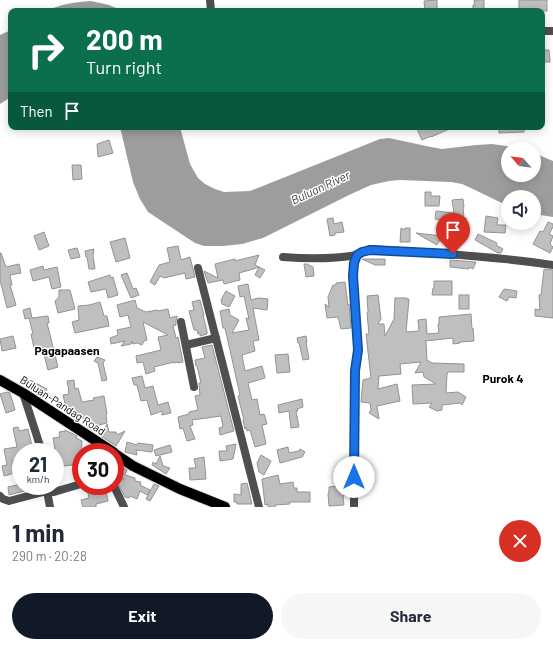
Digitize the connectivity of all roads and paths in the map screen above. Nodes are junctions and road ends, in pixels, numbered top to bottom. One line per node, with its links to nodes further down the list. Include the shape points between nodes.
1 (357, 255): 2 (street, via 339,258); 3 (street, via 370,250 453,254); 24 (street, via 353,276 358,350 355,371)
2 (284, 257)
3 (553, 265)
4 (198, 268): 6 (street)
5 (181, 322): 7 (street)
6 (216, 338): 7 (street); 23 (street)
7 (186, 345): 9 (street)
8 (0, 380): 10 (main road, Buluan-Pandag Road)
9 (194, 387)
10 (23, 393): 11 (main road, Buluan-Pandag Road); 12 (street)
11 (96, 440): 13 (street); 14 (main road, Buluan-Pandag Road)
12 (39, 443)
13 (96, 443)
14 (100, 443)
15 (124, 460): 22 (main road, Buluan-Pandag Road, via 180,489)
16 (30, 495): 19 (street, via 9,501 2,500)
17 (51, 495): 20 (street)
18 (118, 495): 21 (street)
19 (0, 496)
20 (50, 507)
21 (124, 507)
22 (225, 507)
23 (259, 507)
24 (354, 507)

